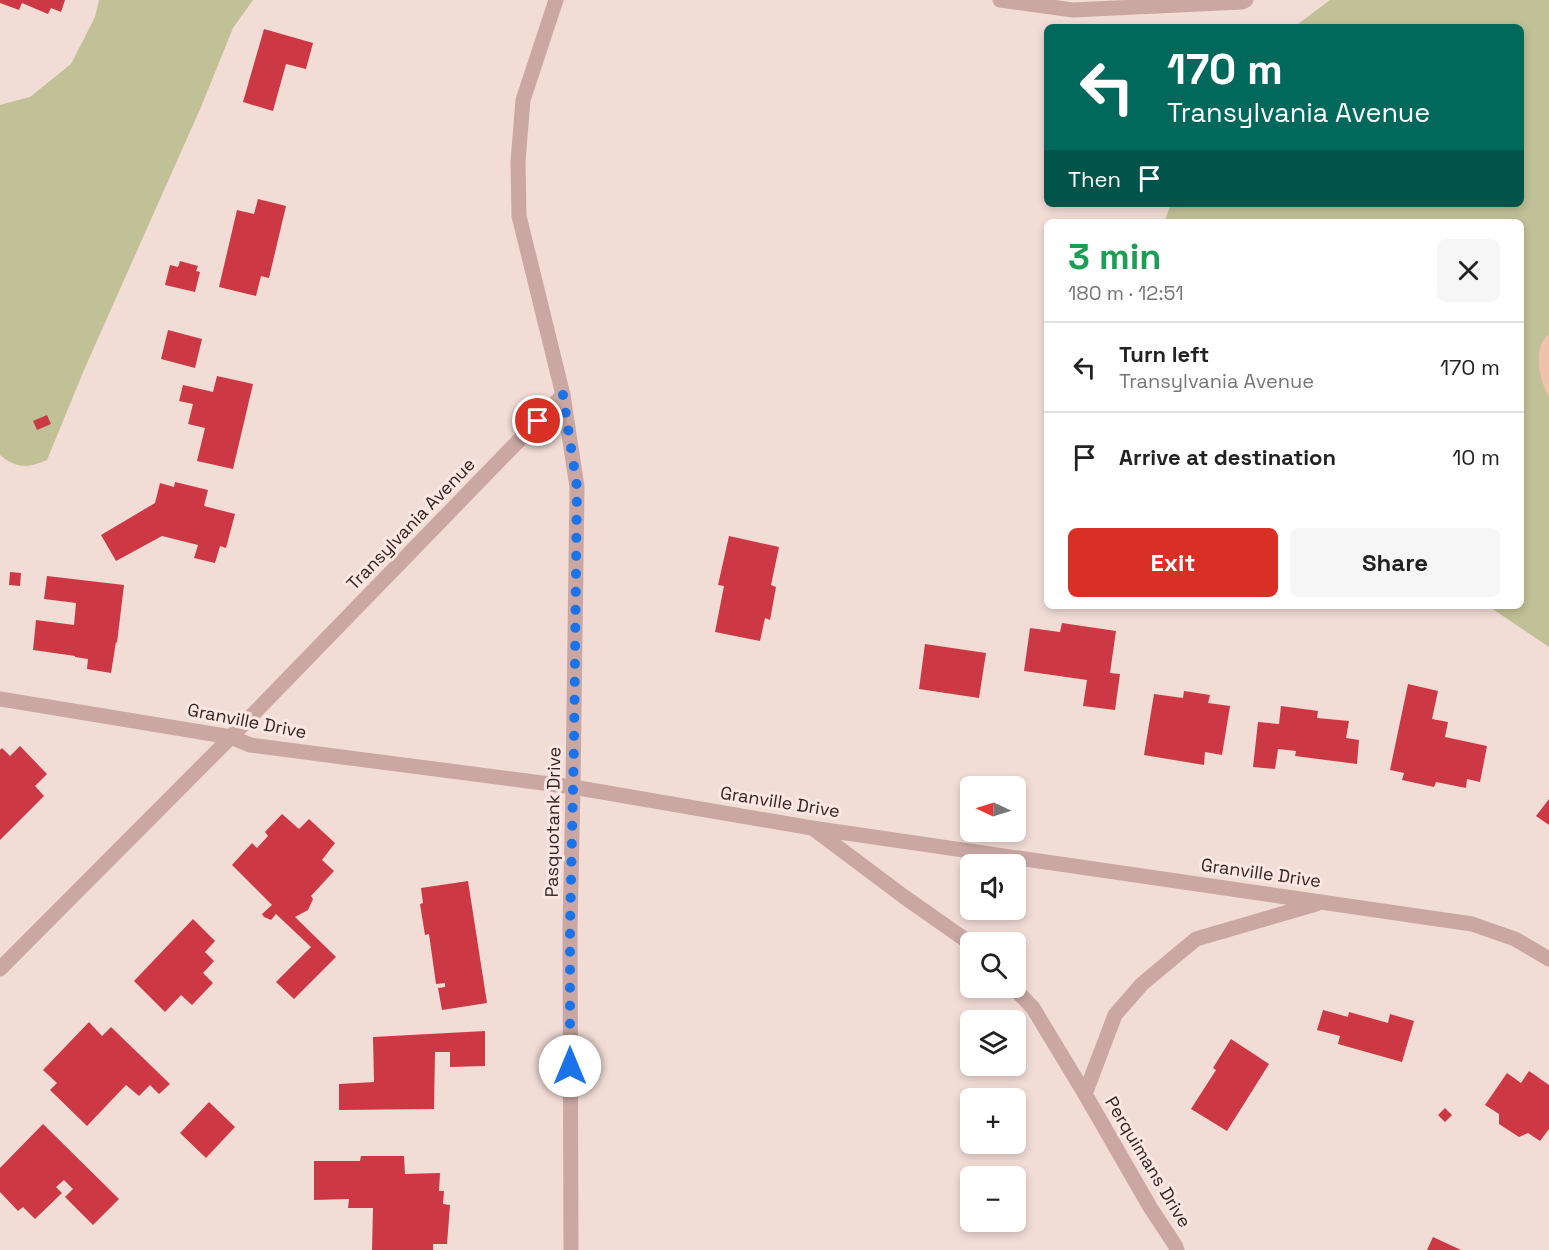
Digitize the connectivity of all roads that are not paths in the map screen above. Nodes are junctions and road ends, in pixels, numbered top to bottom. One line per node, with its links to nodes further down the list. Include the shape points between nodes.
1 (556, 0): 4 (street, via 523,100 518,161 519,216)
2 (1000, 0): 3 (street, via 1073,10)
3 (1246, 0)
4 (563, 395): 6 (street, Transylvania Avenue); 7 (street, Pasquotank Drive, via 577,487)
5 (0, 699): 6 (street, Granville Drive)
6 (231, 737): 7 (street, Granville Drive, via 250,745); 12 (street, Transylvania Avenue)
7 (573, 787): 8 (street, Granville Drive); 15 (street, Pasquotank Drive)
8 (812, 828): 9 (street, Granville Drive); 10 (street)
9 (1322, 902): 11 (street, Granville Drive, via 1472,924 1515,939); 14 (street, Perquimans Drive, via 1196,939 1142,984 1115,1015)
10 (960, 936)
11 (1549, 959)
12 (0, 969)
13 (1023, 998): 14 (street, Perquimans Drive)
14 (1085, 1094): 16 (street, Perquimans Drive)
15 (571, 1250)
16 (1177, 1250)

